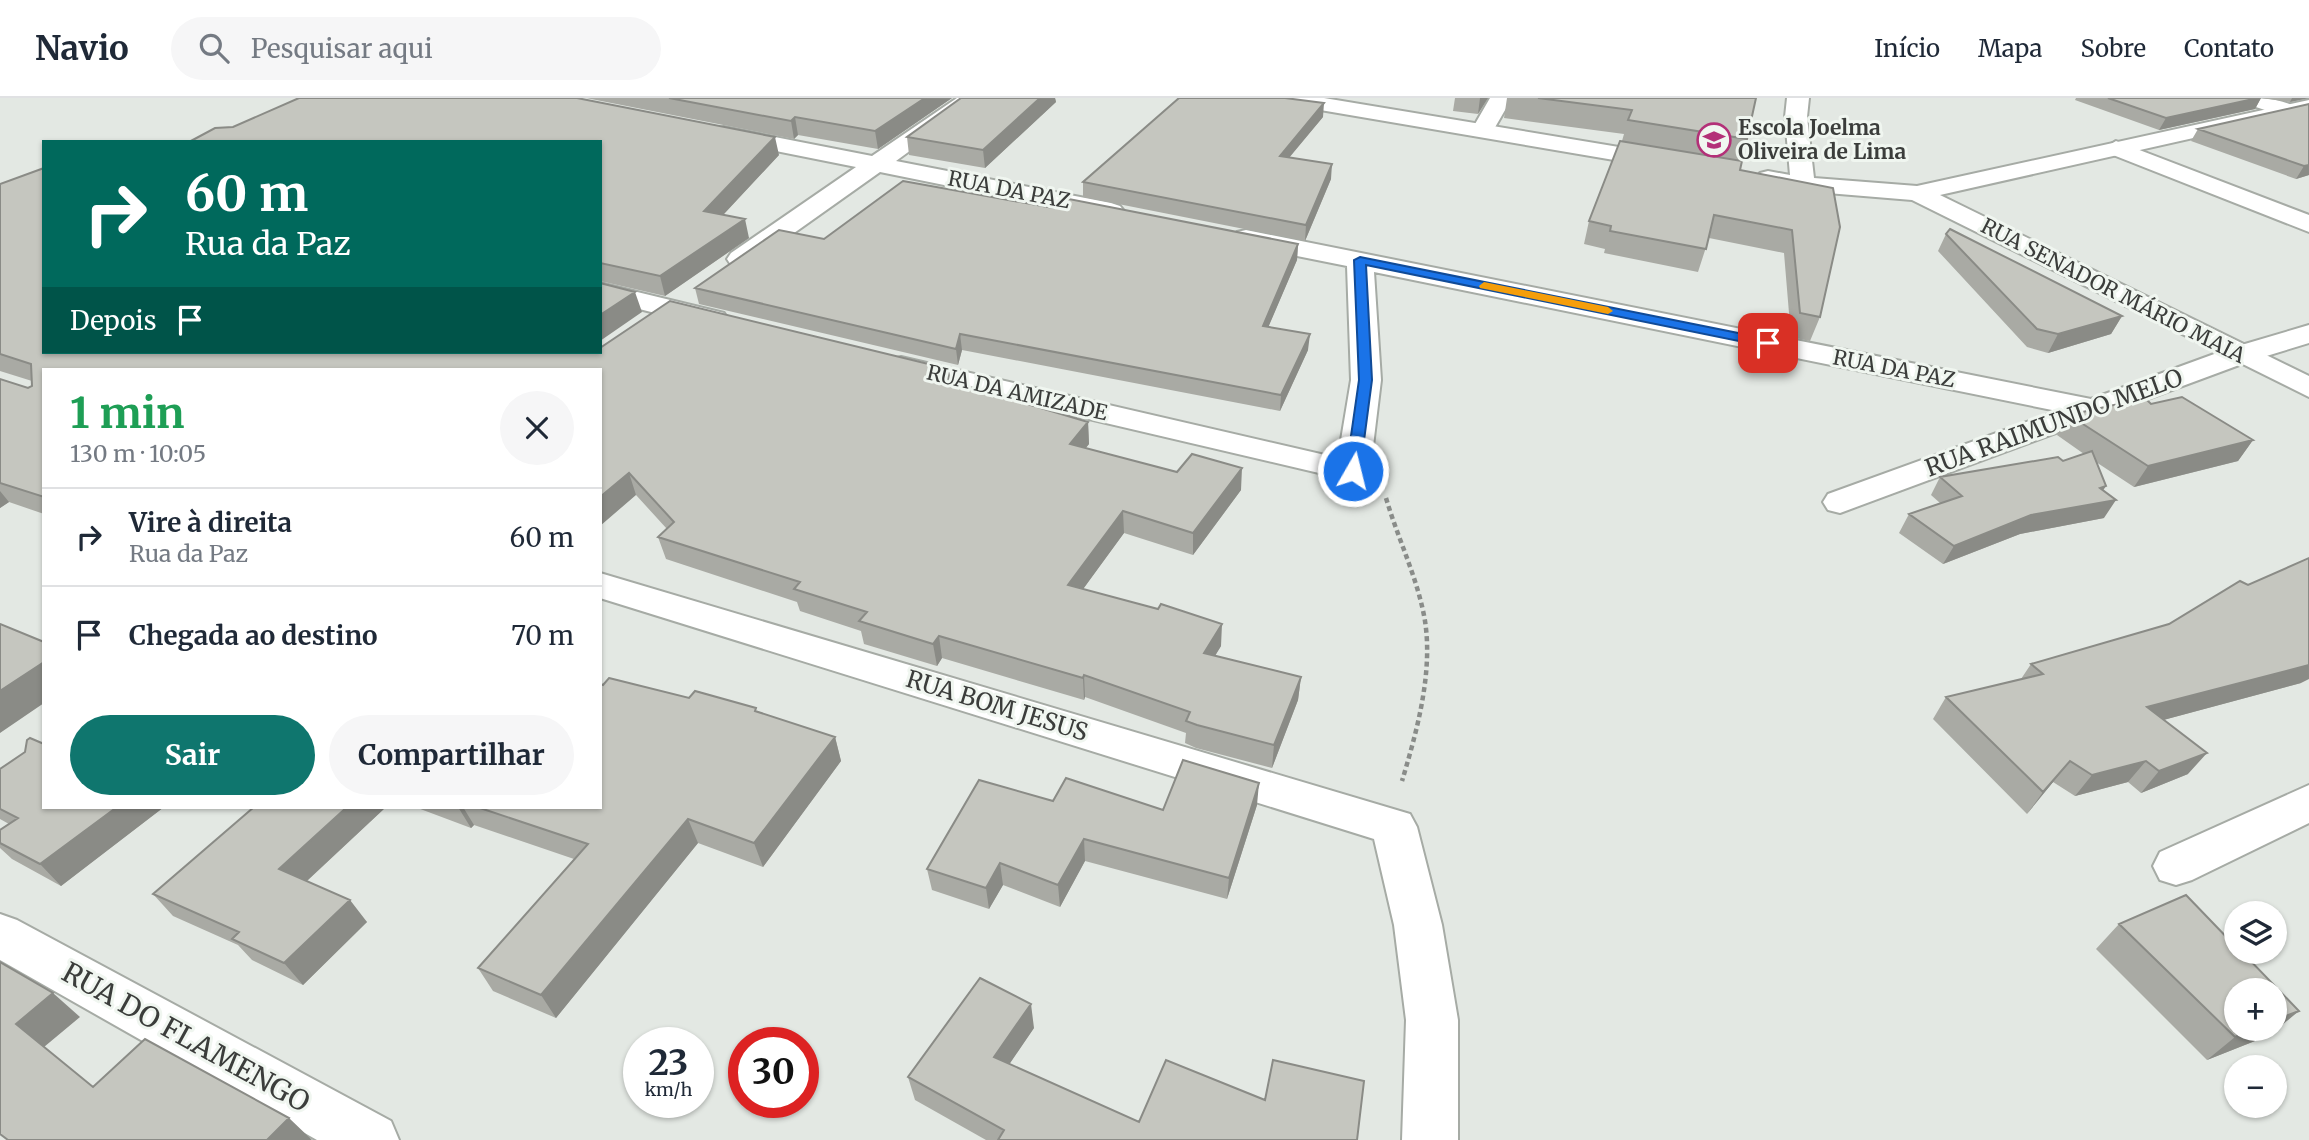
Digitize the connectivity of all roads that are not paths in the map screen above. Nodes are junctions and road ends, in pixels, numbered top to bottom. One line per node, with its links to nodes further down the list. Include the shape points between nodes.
1 (971, 98): 10 (street)
2 (1285, 98): 8 (street)
3 (1501, 98): 8 (street)
4 (1798, 98): 13 (street)
5 (2252, 98): 6 (street)
6 (2299, 109): 9 (street)
7 (702, 130): 10 (street, RUA DA PAZ)
8 (1482, 131): 11 (street)
9 (2116, 148): 14 (street); 16 (street)
10 (878, 164): 15 (street, RUA DA PAZ); 19 (street)
11 (1683, 164)
12 (1750, 175): 13 (street)
13 (1803, 184): 14 (street)
14 (1917, 192): 23 (street, RUA SENADOR MÁRIO MAIA)
15 (1132, 215)
16 (2309, 225)
17 (1226, 234): 18 (street, RUA DA PAZ)
18 (1360, 260): 24 (street, RUA DA AMIZADE, via 1366,380 1353,471); 26 (street, RUA DA PAZ)
19 (724, 270)
20 (602, 291): 21 (street)
21 (736, 325)
22 (2309, 334): 23 (street, RUA RAIMUNDO MELO)
23 (2239, 355): 25 (street, RUA SENADOR MÁRIO MAIA); 26 (street, RUA RAIMUNDO MELO)
24 (868, 358)
25 (2309, 388)
26 (2094, 409): 27 (street, RUA RAIMUNDO MELO)
27 (1840, 502)
28 (602, 586): 33 (street, RUA BOM JESUS, via 1394,827 1419,925 1432,1020)
29 (2309, 803): 30 (street)
30 (2176, 866)
31 (0, 935): 32 (street, RUA DO FLAMENGO)
32 (371, 1140)
33 (1430, 1140)

